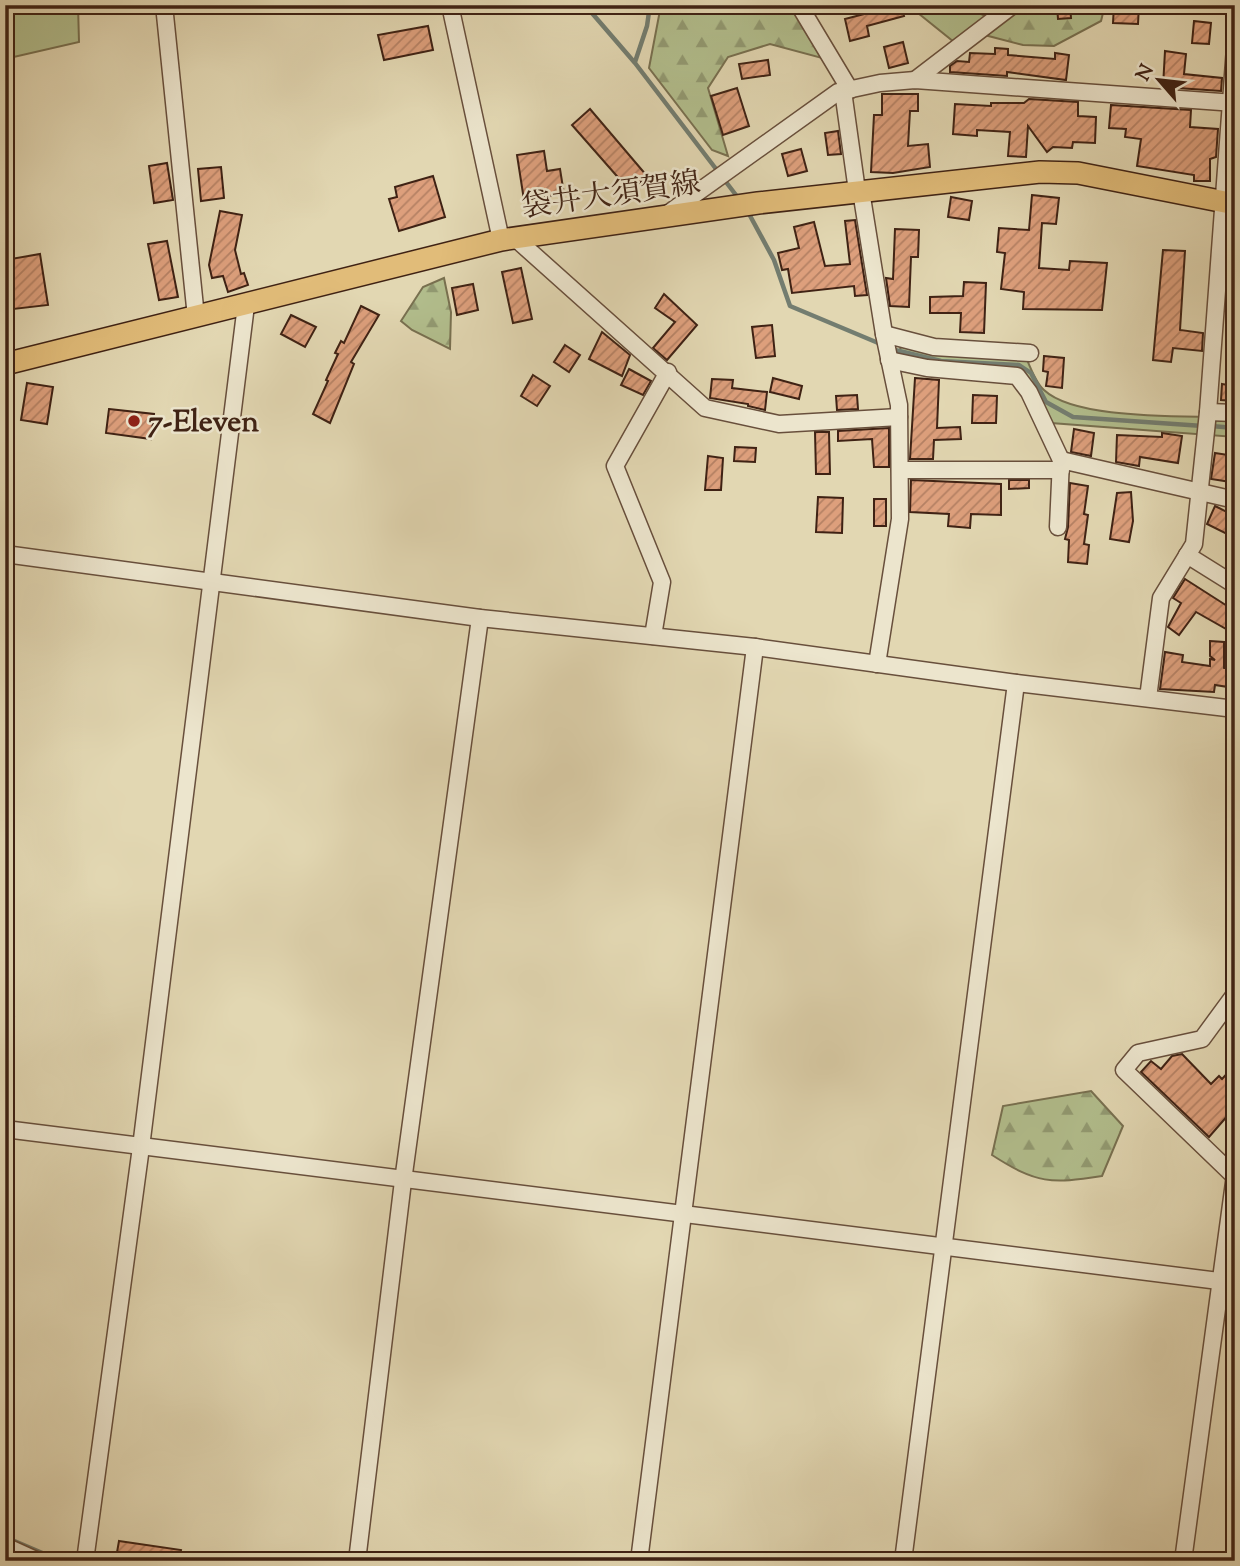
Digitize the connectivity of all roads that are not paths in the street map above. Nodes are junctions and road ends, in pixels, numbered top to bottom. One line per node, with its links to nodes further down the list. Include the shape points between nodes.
1 (164, 5): 14 (street)
2 (450, 5): 12 (street)
3 (799, 5): 7 (street)
4 (1013, 5): 6 (street)
5 (1235, 48): 8 (street)
6 (915, 80): 7 (street); 8 (street)
7 (847, 90): 9 (street); 11 (street, via 802,115)
8 (1233, 102): 10 (street)
9 (859, 191): 10 (main road, 袋井大須賀線, via 1040,172 1079,173); 11 (main road, 袋井大須賀線); 15 (street)
10 (1229, 203): 20 (street)
11 (665, 216): 12 (main road, 袋井大須賀線)
12 (508, 239): 13 (main road, 袋井大須賀線); 19 (street)
13 (246, 304): 14 (main road, 袋井大須賀線); 30 (street)
14 (196, 317): 18 (main road, 袋井大須賀線)
15 (884, 334): 16 (street, via 934,347); 17 (street)
16 (1030, 353)
17 (889, 360): 22 (street); 23 (street, via 1017,376 1030,392)
18 (5, 364)
19 (668, 372): 22 (street, via 705,408 724,414 779,424); 33 (street, via 615,466 662,582)
20 (1208, 412): 21 (street); 25 (street)
21 (1235, 413)
22 (900, 417): 24 (street)
23 (1061, 465): 24 (street); 25 (street); 27 (street)
24 (901, 470): 35 (street, via 900,519)
25 (1200, 492): 26 (street); 29 (street, via 1194,544)
26 (1235, 500)
27 (1058, 527)
28 (5, 554): 30 (street)
29 (1187, 555): 31 (street); 37 (street, via 1161,597)
30 (212, 582): 32 (street); 41 (street)
31 (1235, 585)
32 (481, 618): 33 (street); 43 (street)
33 (653, 636): 34 (street)
34 (755, 647): 35 (street); 44 (street)
35 (877, 664): 36 (street)
36 (1016, 683): 37 (street); 45 (street)
37 (1148, 698): 38 (street)
38 (1235, 709)
39 (1235, 994): 42 (street, via 1202,1039 1138,1053 1125,1070)
40 (5, 1129): 41 (street)
41 (141, 1147): 43 (street); 49 (street)
42 (1234, 1174): 46 (street)
43 (402, 1181): 44 (street); 50 (street)
44 (680, 1216): 45 (street); 51 (street)
45 (944, 1246): 46 (street); 52 (street)
46 (1227, 1282): 53 (street)
47 (5, 1546): 48 (street)
48 (38, 1561)
49 (85, 1561)
50 (357, 1561)
51 (639, 1561)
52 (903, 1561)
53 (1183, 1561)

